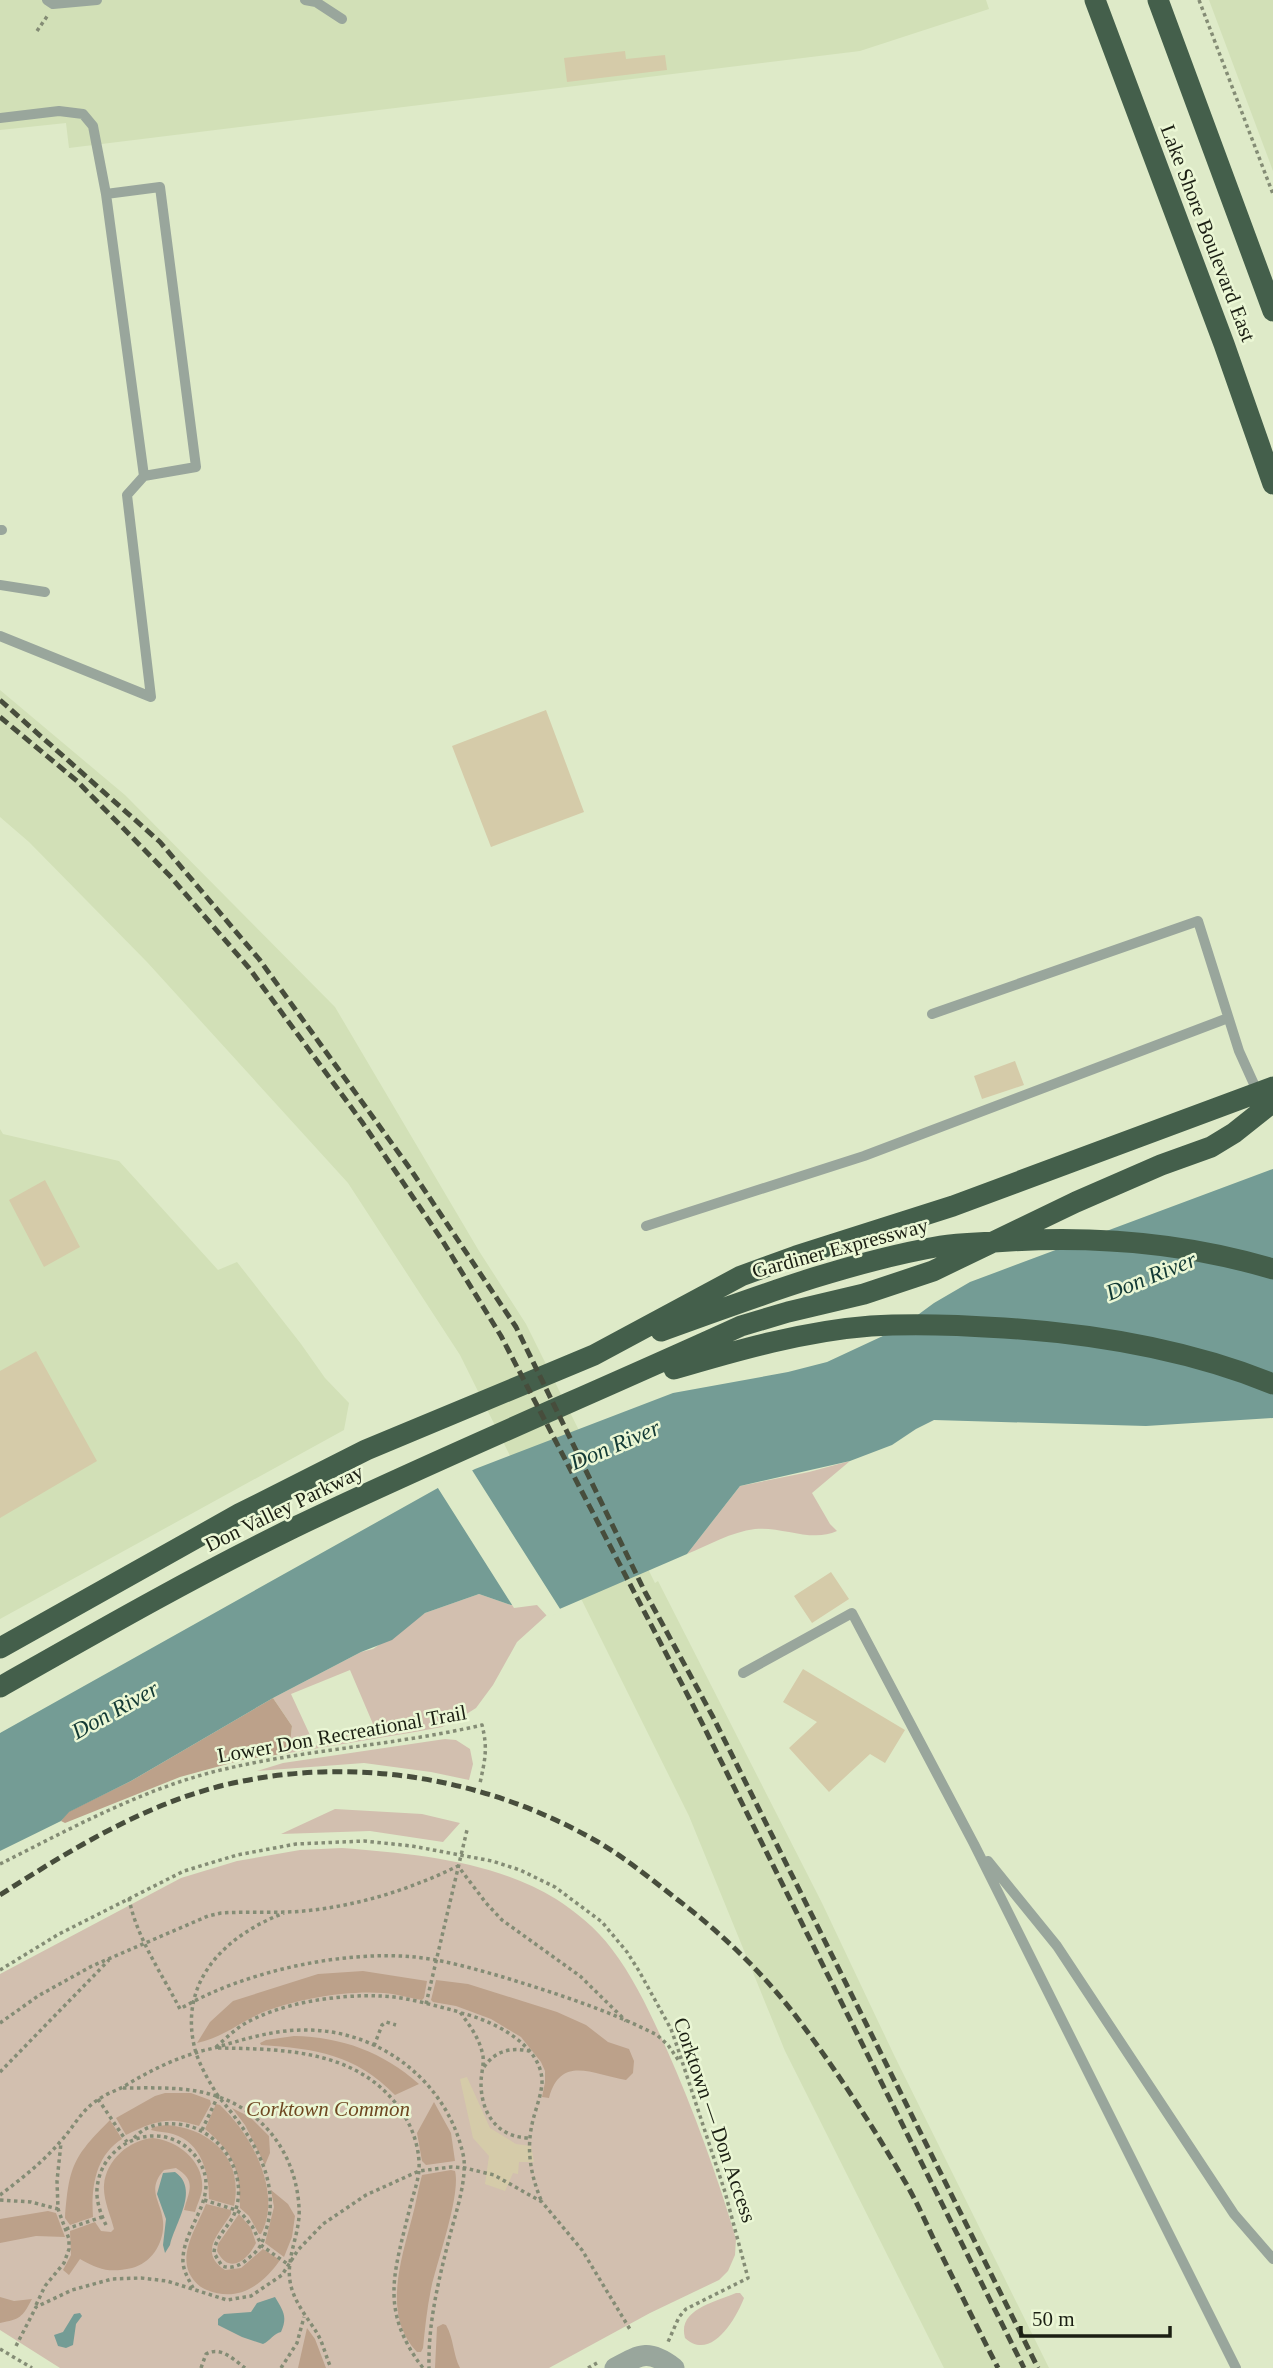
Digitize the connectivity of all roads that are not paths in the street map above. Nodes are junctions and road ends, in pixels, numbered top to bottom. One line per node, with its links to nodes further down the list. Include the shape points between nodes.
1 (97, 0): 5 (lane)
2 (305, 0): 6 (lane)
3 (1095, 0): 11 (highway, Lake Shore Boulevard East)
4 (1158, 0): 9 (highway, Lake Shore Boulevard East)
5 (49, 6)
6 (342, 19)
7 (0, 118): 8 (lane, via 59,111 83,114 93,126)
8 (106, 194): 10 (lane); 10 (lane, via 160,187 197,467)
9 (1273, 311)
10 (144, 476): 14 (lane, via 127,495 151,697)
11 (1273, 484)
12 (0, 585): 13 (lane)
13 (45, 592)
14 (0, 636)
15 (932, 1014): 16 (lane, via 1198,920)
16 (1228, 1018): 17 (lane, via 1239,1051); 18 (lane, via 864,1156)
17 (1268, 1094): 20 (highway, via 741,1276); 22 (highway, via 1234,1133 1211,1147 1076,1202 933,1271 741,1326)
18 (646, 1226)
19 (1273, 1269): 20 (highway, Gardiner Expressway, via 1234,1257 1131,1241 1031,1239 943,1245 797,1282)
20 (594, 1355): 23 (highway, Don Valley Parkway, via 366,1450 239,1514)
21 (1273, 1384): 22 (highway, via 1198,1358 1117,1339 950,1324 870,1326 789,1340)
22 (598, 1391): 25 (highway, Don Valley Parkway, via 290,1530)
23 (0, 1648)
24 (743, 1673): 26 (lane, via 852,1613)
25 (0, 1687)
26 (974, 1844): 27 (lane, via 1057,1946 1234,2214); 30 (lane)
27 (1273, 2259)
28 (666, 2362): 29 (street, via 639,2356)
29 (615, 2368)
30 (1236, 2368)

